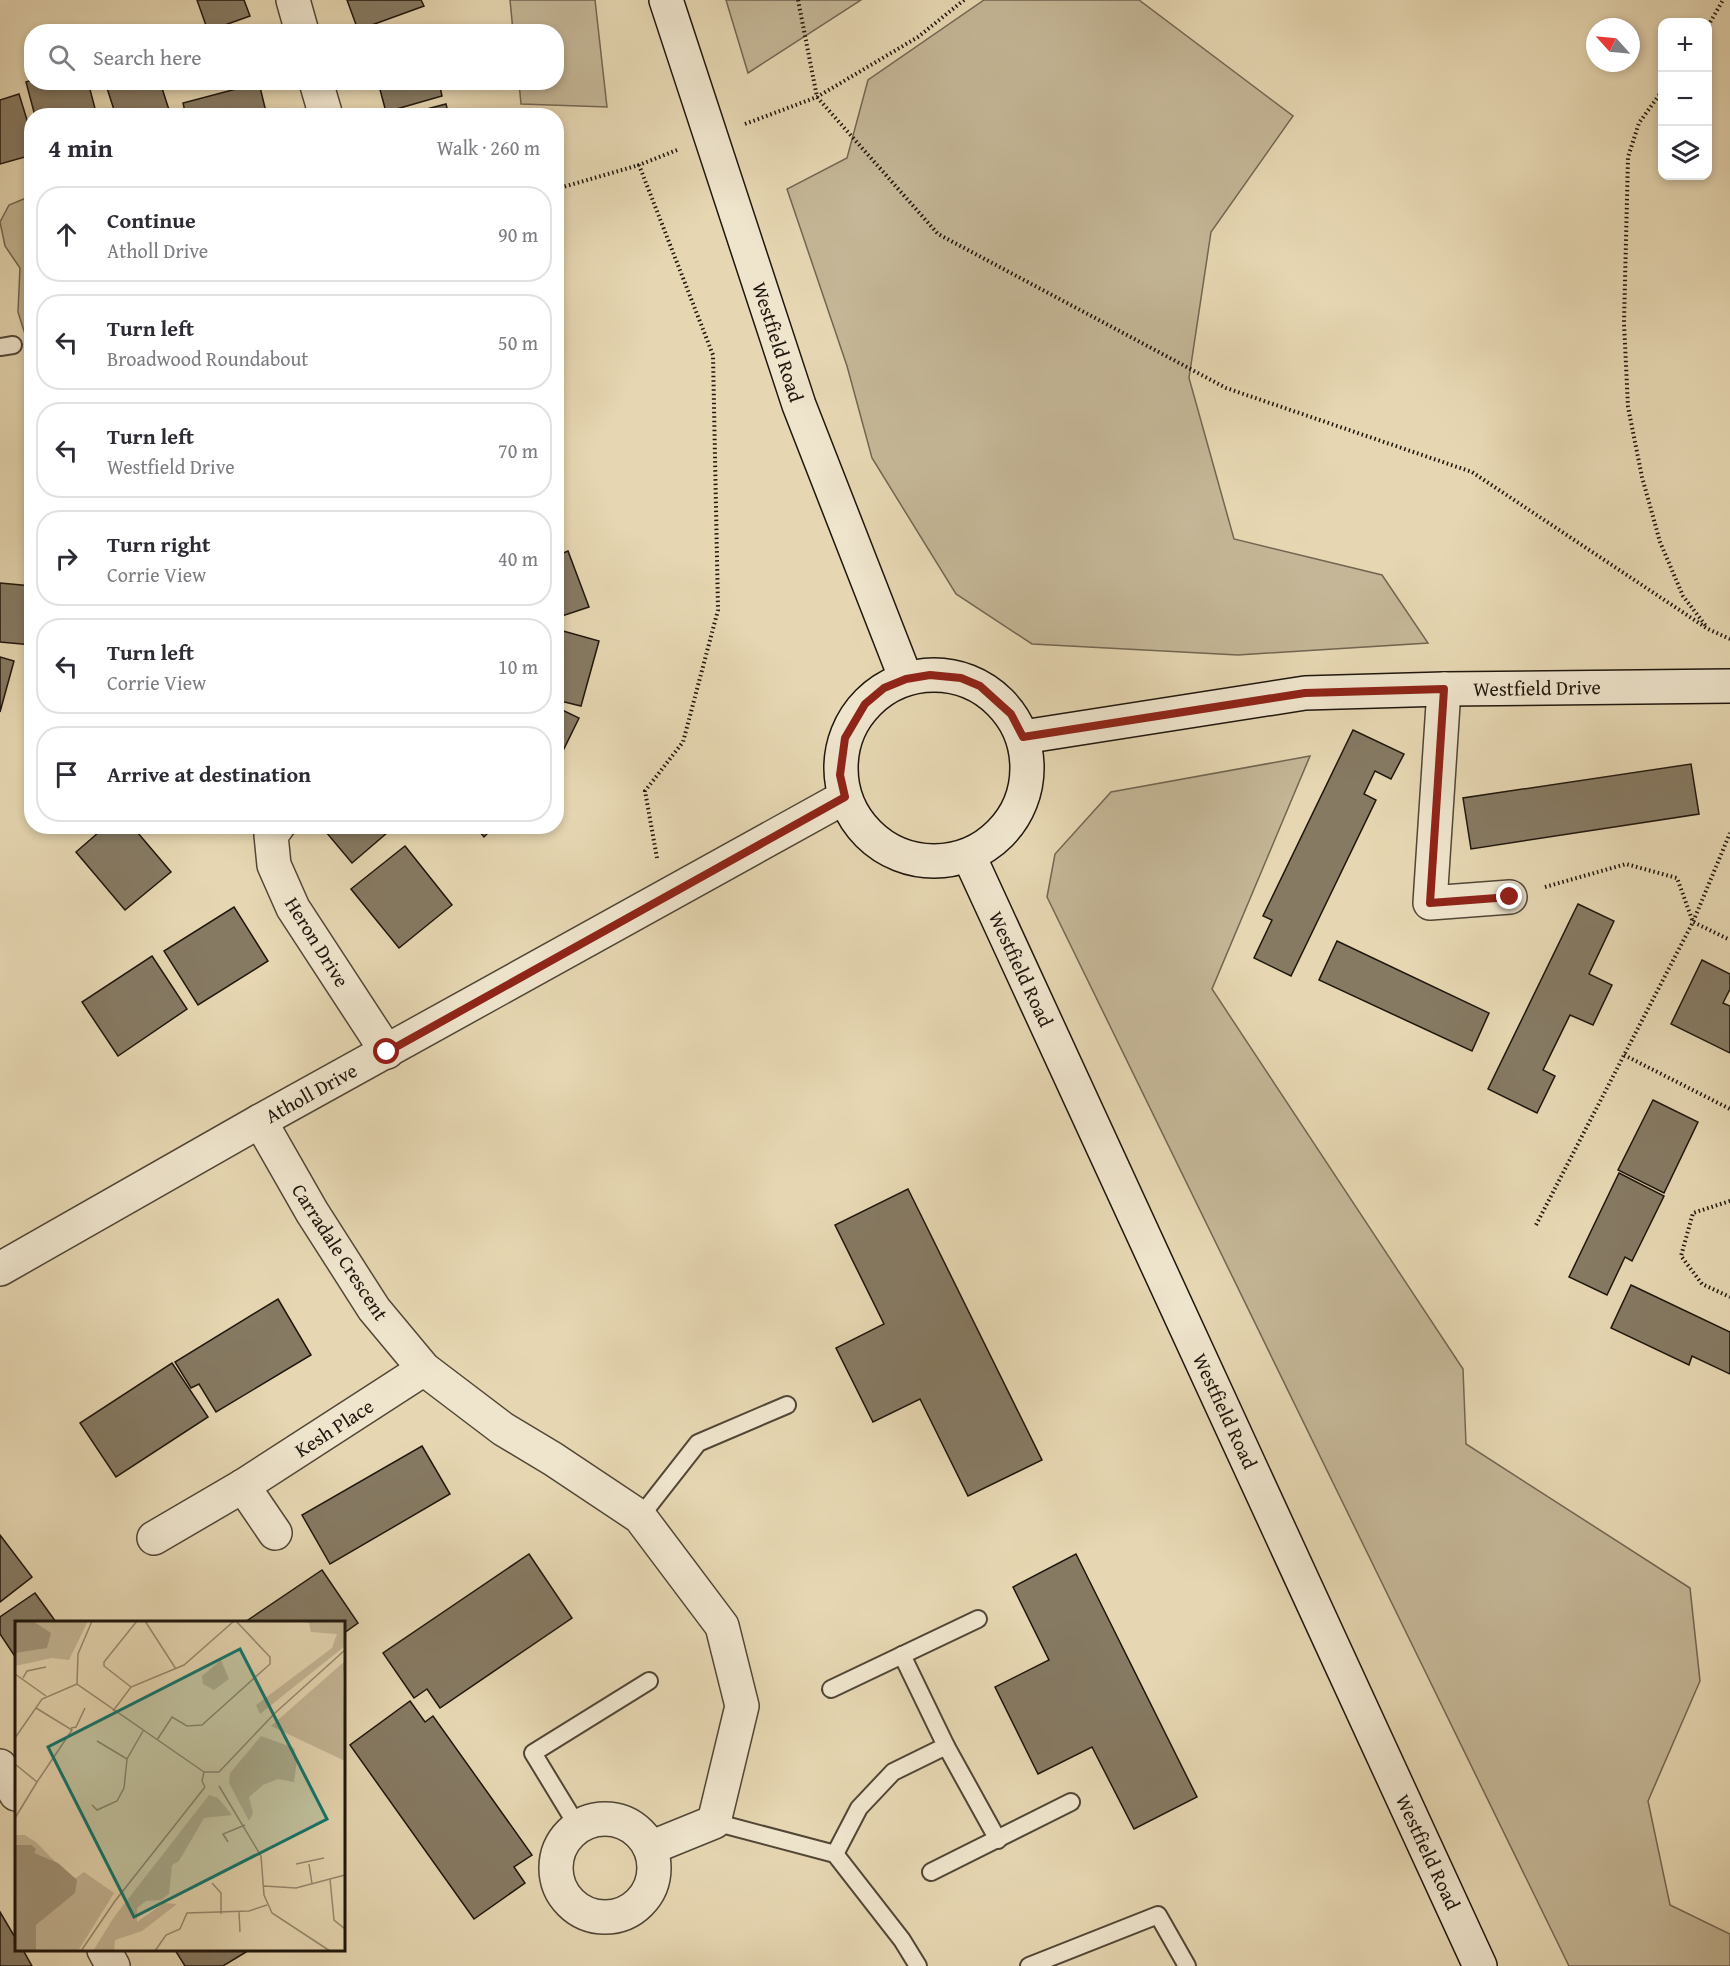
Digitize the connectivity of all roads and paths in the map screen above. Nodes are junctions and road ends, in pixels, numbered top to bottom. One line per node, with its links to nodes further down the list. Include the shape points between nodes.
1 (293, 0): 7 (street)
2 (666, 0): 18 (street, Westfield Road, via 799,405)
3 (798, 0): 9 (path)
4 (964, 0): 9 (path, via 918,37)
5 (1723, 0): 6 (path)
6 (1712, 18)
7 (300, 24)
8 (318, 90): 11 (street)
9 (817, 96): 12 (path); 16 (path, via 938,234 1226,388 1472,472)
10 (1658, 97): 16 (path, via 1639,123 1628,157 1624,323 1628,407 1660,542 1683,596)
11 (324, 108)
12 (745, 124)
13 (677, 150): 14 (path)
14 (639, 165): 15 (path); 26 (path, via 713,355 718,610 683,742 645,791)
15 (564, 187)
16 (1708, 628): 17 (path)
17 (1730, 639)
18 (906, 679): 21 (street, via 930,675 961,678 980,686 1011,714); 22 (street, via 884,688 865,704 845,738 840,775)
19 (1730, 686): 20 (street, Westfield Drive)
20 (1444, 689): 21 (street, Westfield Drive, via 1305,693); 27 (street, via 1430,903)
21 (1023, 737): 25 (street, via 1028,765 1021,803 1010,824 986,847)
22 (845, 797): 25 (street, via 859,825 872,839 911,860 938,862); 26 (street, Atholl Drive)
23 (1730, 833): 28 (path)
24 (272, 834): 30 (street, Heron Drive, via 274,865 293,908)
25 (969, 856): 63 (street, Westfield Road)
26 (664, 897): 30 (street, Atholl Drive)
27 (1510, 897): 28 (path, via 1626,864 1677,878)
28 (1693, 922): 29 (path); 31 (path)
29 (1730, 940)
30 (387, 1052): 33 (street, Atholl Drive)
31 (1624, 1055): 32 (path); 35 (path)
32 (1730, 1109)
33 (260, 1121): 36 (street, Atholl Drive); 38 (street, Carradale Crescent, via 374,1309)
34 (1730, 1201): 37 (path, via 1694,1213 1680,1256 1702,1284)
35 (1536, 1225)
36 (0, 1269)
37 (1730, 1297)
38 (424, 1369): 40 (street, Kesh Place); 41 (street, Carradale Crescent, via 503,1429)
39 (787, 1405): 41 (lane, via 698,1443)
40 (243, 1486): 42 (street); 43 (street, Kesh Place)
41 (640, 1516): 52 (street, Carradale Crescent, via 722,1626 742,1706)
42 (275, 1533)
43 (154, 1538)
44 (978, 1619): 45 (lane)
45 (902, 1655): 47 (lane); 48 (lane)
46 (649, 1681): 53 (lane, via 533,1753)
47 (831, 1689)
48 (946, 1746): 54 (lane); 56 (lane, via 893,1772 859,1808)
49 (0, 1766): 50 (street)
50 (15, 1792)
51 (1071, 1802): 54 (lane)
52 (714, 1822): 55 (street); 56 (lane)
53 (578, 1827): 55 (street, via 598,1819 614,1819 630,1825); 55 (street, via 560,1846 556,1877 562,1893 587,1914 603,1918 619,1915 646,1896 653,1881)
54 (998, 1840): 57 (lane)
55 (651, 1848)
56 (835, 1854): 60 (lane)
57 (931, 1872)
58 (105, 1951): 59 (street)
59 (113, 1966)
60 (918, 1966)
61 (1029, 1966): 62 (lane, via 1158,1915)
62 (1187, 1966)
63 (1480, 1966)

